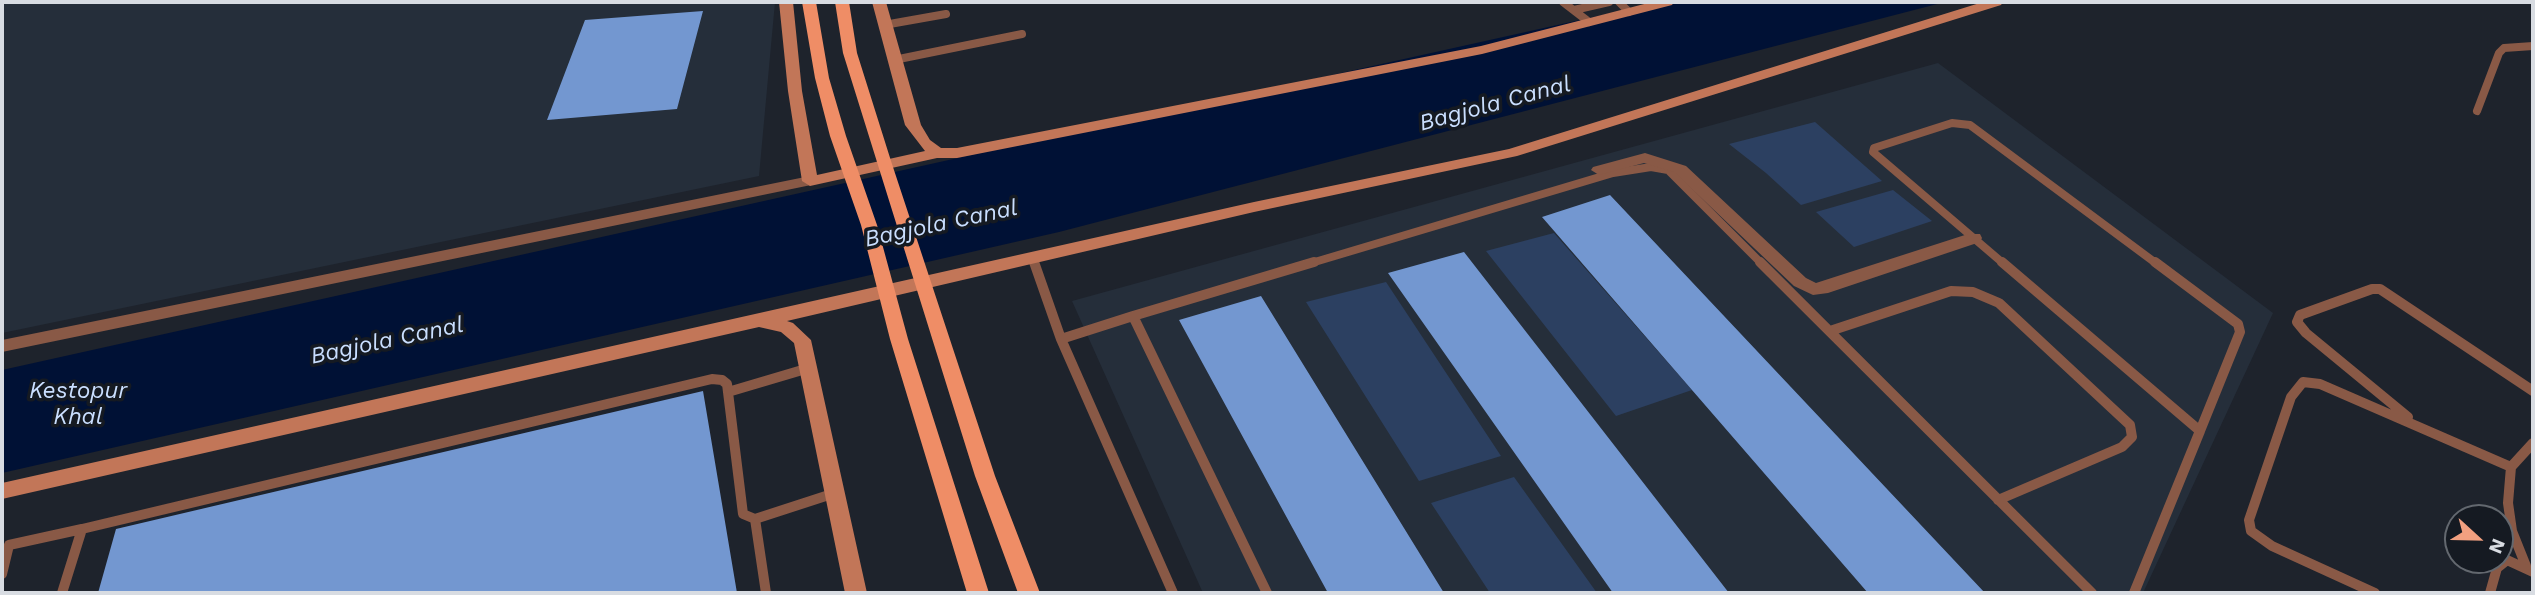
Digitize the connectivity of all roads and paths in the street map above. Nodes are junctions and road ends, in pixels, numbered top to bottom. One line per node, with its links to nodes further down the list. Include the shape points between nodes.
1 (786, 2): 20 (street)
2 (808, 2): 46 (main road, via 838,136 869,225 899,339)
3 (842, 2): 47 (main road, via 850,53 883,161 985,475)
4 (879, 2): 13 (street)
5 (1563, 2): 10 (lane)
6 (1609, 2): 10 (lane)
7 (1667, 2): 9 (street)
8 (1996, 2): 22 (street, via 1512,153)
9 (1624, 7): 12 (street)
10 (1574, 10): 12 (lane)
11 (946, 14): 13 (lane)
12 (1589, 22): 18 (street, via 1482,50 983,149)
13 (884, 25): 16 (street)
14 (1022, 34): 16 (lane)
15 (2533, 46): 17 (lane, via 2504,48 2498,53)
16 (894, 60): 18 (street, via 913,125)
17 (2477, 111)
18 (937, 153): 20 (street)
19 (1599, 170): 21 (street, via 1645,158 1680,169 1800,282 1813,289)
20 (810, 181): 27 (street)
21 (1974, 238): 32 (lane); 32 (lane, via 1873,152 1874,148 1952,123 1970,125 2234,319 2240,332)
22 (1033, 259): 24 (street); 26 (lane)
23 (1133, 316): 25 (lane, via 1614,173 1651,167 1668,170); 26 (lane); 49 (lane)
24 (759, 321): 28 (street, via 787,327 802,340); 35 (street)
25 (1829, 331): 37 (lane); 37 (lane, via 1951,291 1972,292 1999,303 2130,425 2132,437 2122,447)
26 (1061, 339): 48 (lane)
27 (2, 346)
28 (808, 368): 30 (lane); 36 (street)
29 (2533, 391): 31 (lane, via 2380,289 2300,315 2297,322 2306,333)
30 (728, 392): 38 (lane, via 743,514); 39 (lane, via 727,384 712,379)
31 (2418, 425): 34 (lane); 52 (lane, via 2320,384 2303,382 2291,397 2249,520 2251,531 2272,546)
32 (2200, 430): 51 (lane)
33 (2533, 443): 34 (lane)
34 (2511, 467): 41 (lane, via 2508,503 2512,531)
35 (2, 491)
36 (835, 493): 38 (lane); 45 (street)
37 (1998, 500): 50 (lane)
38 (755, 519): 44 (lane)
39 (82, 529): 40 (lane); 43 (lane)
40 (6, 546): 42 (lane)
41 (2530, 569): 53 (lane, via 2507,560 2497,568)
42 (2, 574)
43 (62, 593)
44 (766, 593)
45 (856, 593)
46 (978, 593)
47 (1029, 593)
48 (1173, 593)
49 (1267, 593)
50 (2092, 593)
51 (2134, 593)
52 (2375, 593)
53 (2490, 593)

